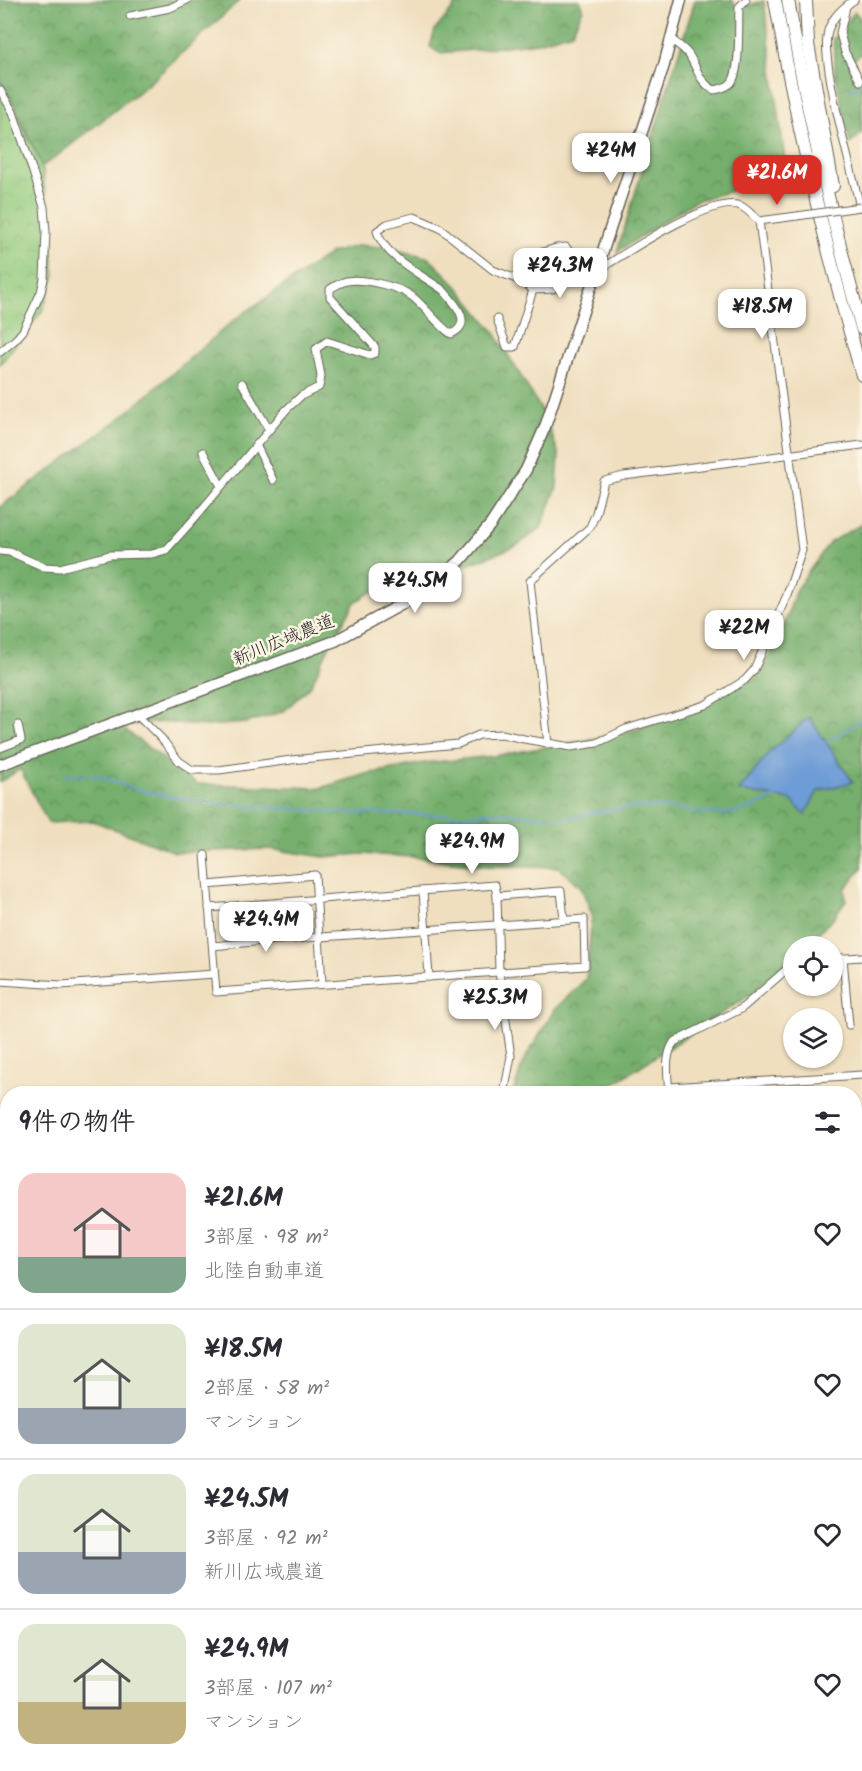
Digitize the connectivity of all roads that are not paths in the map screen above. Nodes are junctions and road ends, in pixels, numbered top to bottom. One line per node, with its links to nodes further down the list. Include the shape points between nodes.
1 (187, 0): 9 (street, via 170,8)
2 (681, 0): 10 (street, 新川広域農道)
3 (746, 0): 10 (street, via 739,7 737,63 734,80 728,86 714,90 706,86 688,53)
4 (775, 0): 22 (highway, via 804,152)
5 (788, 0): 20 (highway, via 816,146)
6 (806, 0): 18 (highway, via 808,44)
7 (854, 0): 8 (street)
8 (847, 5): 11 (street, via 840,33); 13 (street, via 832,21 827,35 827,57 835,111)
9 (130, 16)
10 (671, 39): 15 (street, 新川広域農道)
11 (860, 81)
12 (0, 90): 21 (street, via 13,112 33,172 44,207 46,232 41,292 23,331)
13 (861, 207): 14 (street, bridge)
14 (759, 221): 15 (street, via 740,206 722,205 689,217); 28 (street)
15 (596, 272): 16 (street, 新川広域農道)
16 (592, 286): 17 (street, via 566,247 530,256 534,268 552,277 555,284 553,289); 32 (street, 新川広域農道, via 545,427 526,470 491,524 460,561 415,597 335,641)
17 (533, 290): 19 (street, via 514,347 507,347); 24 (street, via 493,270 440,228 414,217 387,224 376,231 379,240 388,251 443,290 458,309 462,326 451,334 415,298 399,289 348,281 330,289 330,297 375,347 375,353 324,343 316,349 320,387 301,396)
18 (862, 313)
19 (497, 319)
20 (862, 329)
21 (0, 352)
22 (862, 375)
23 (242, 383): 24 (street)
24 (269, 430): 25 (street)
25 (256, 445): 29 (street); 30 (street)
26 (862, 446): 28 (street)
27 (203, 452): 30 (street)
28 (789, 456): 34 (street, via 802,550 754,670 705,705 597,742 572,747); 34 (street, via 604,481 590,527 530,581)
29 (273, 480)
30 (221, 486): 31 (street, via 166,550 110,555 60,568 44,567)
31 (0, 551)
32 (138, 715): 34 (street, via 192,770 458,744 479,735 502,734); 36 (street, 新川広域農道)
33 (18, 725): 35 (street, via 21,740)
34 (548, 744)
35 (0, 748)
36 (0, 765)
37 (205, 855): 38 (street)
38 (208, 885): 41 (street, via 315,875); 42 (street)
39 (423, 891): 40 (street, via 495,885); 41 (street); 45 (street)
40 (496, 896): 43 (street, via 561,891); 44 (street)
41 (316, 899): 42 (street); 46 (street)
42 (209, 908): 47 (street)
43 (564, 919): 44 (street); 50 (street, via 584,919 585,966)
44 (496, 925): 45 (street); 50 (street)
45 (426, 930): 46 (street); 53 (street)
46 (317, 938): 47 (street); 55 (street)
47 (213, 946): 52 (street)
48 (862, 957): 49 (street)
49 (843, 958): 56 (street)
50 (500, 972): 53 (street); 58 (street, via 511,1056)
51 (783, 973): 59 (street, via 741,1010 674,1042 667,1061)
52 (214, 974): 54 (street, via 61,984); 55 (street, via 216,992)
53 (429, 977): 55 (street)
54 (0, 981)
55 (322, 983)
56 (849, 1025)
57 (862, 1075): 60 (street)
58 (505, 1086)
59 (669, 1086)
60 (720, 1086)

